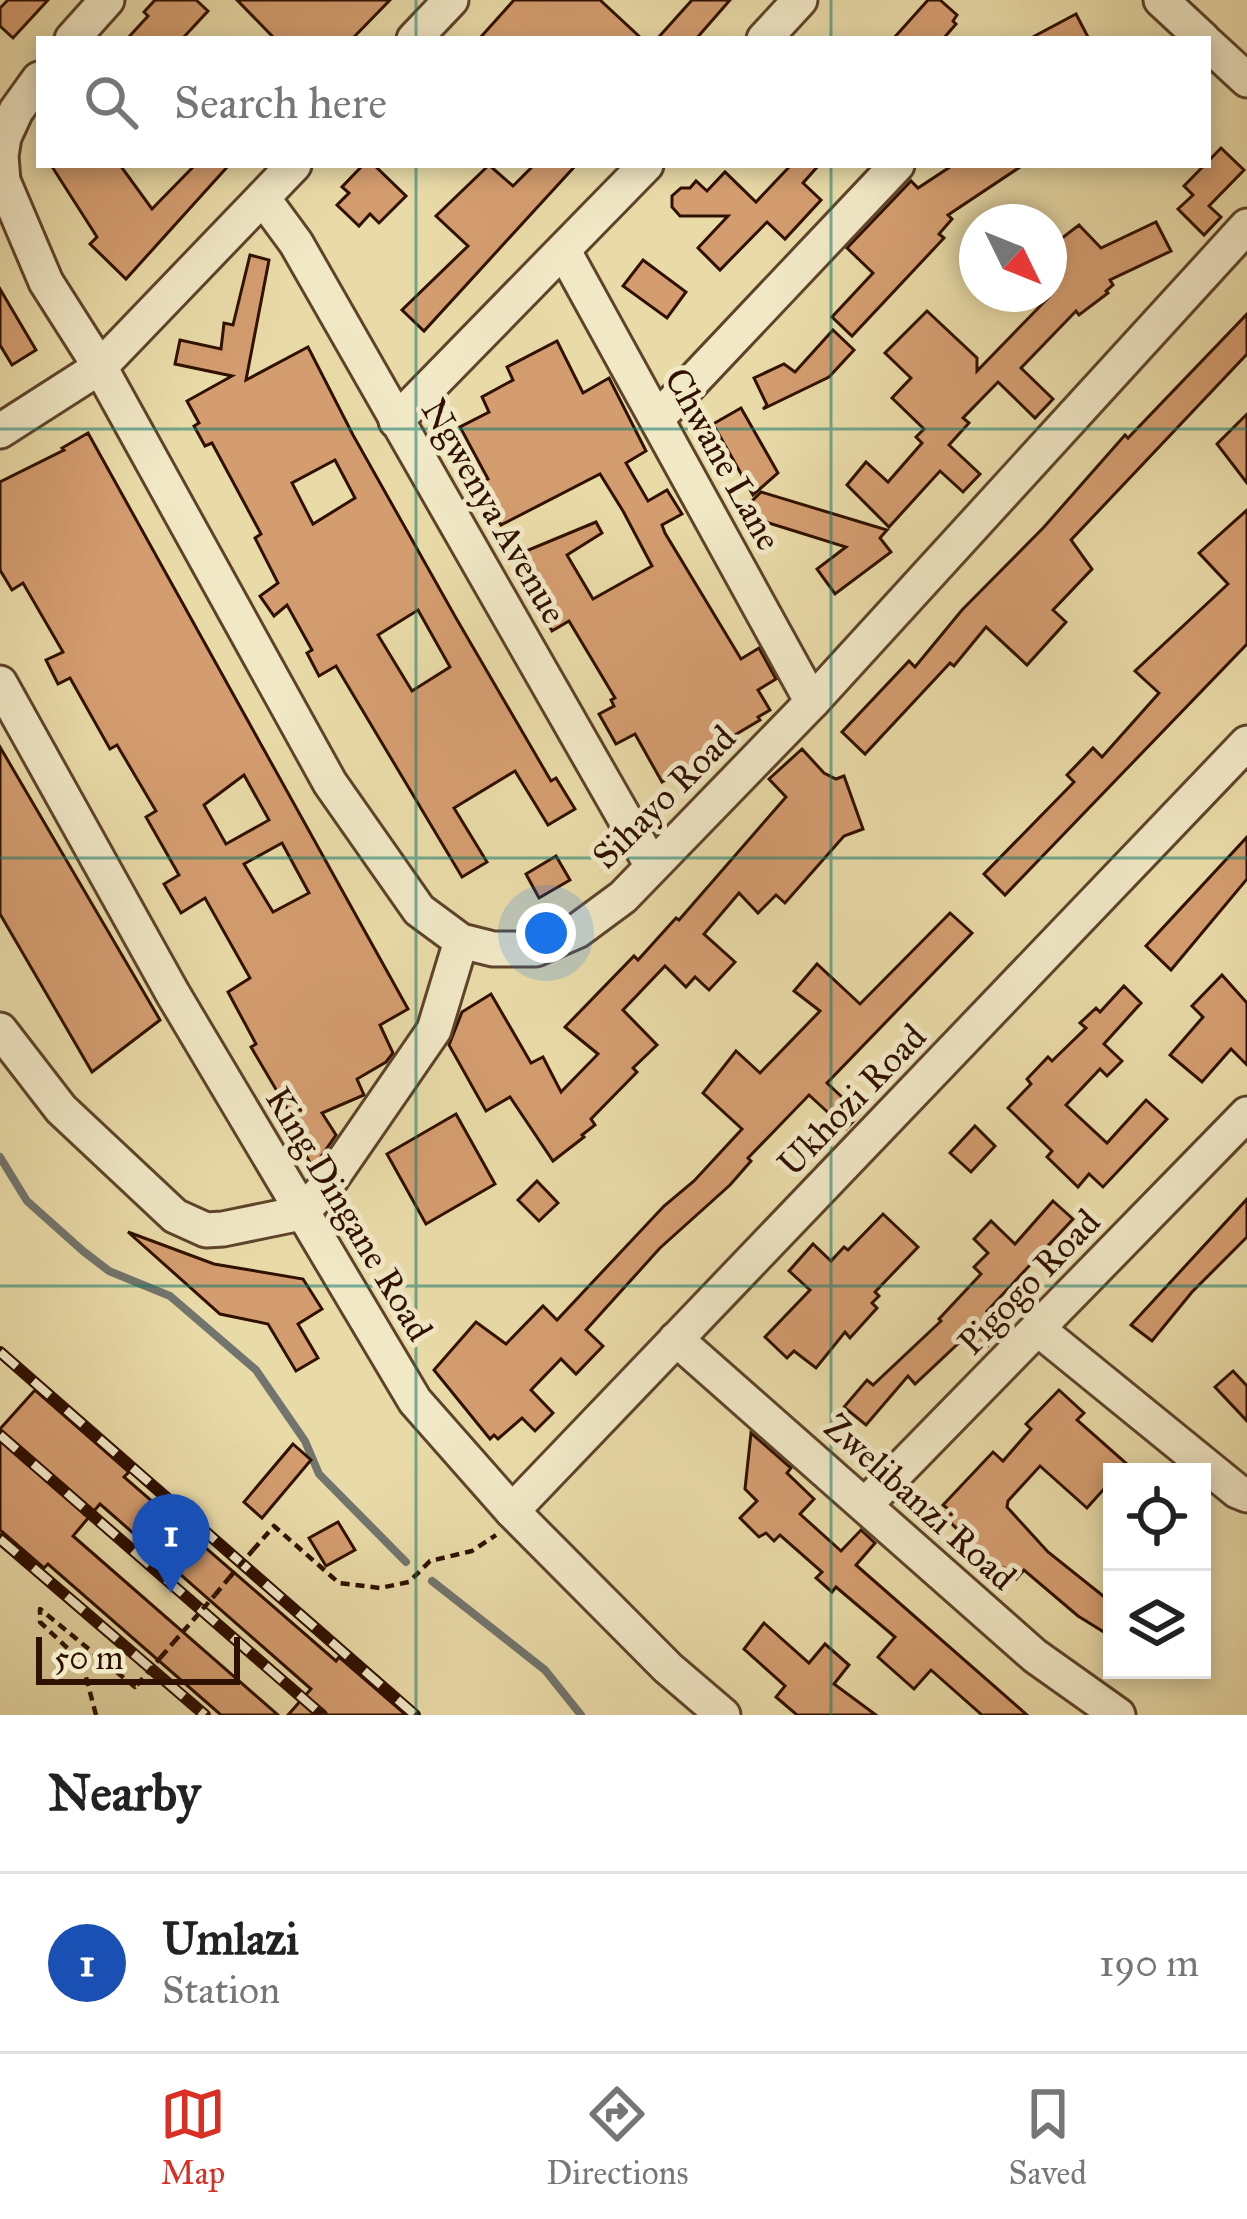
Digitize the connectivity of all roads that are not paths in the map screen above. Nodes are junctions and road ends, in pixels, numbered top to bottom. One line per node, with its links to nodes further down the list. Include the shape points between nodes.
1 (107, 0): 5 (street)
2 (451, 0): 6 (street)
3 (800, 0): 7 (street)
4 (1161, 0): 8 (street)
5 (75, 36)
6 (417, 36)
7 (767, 36)
8 (1201, 36)
9 (1211, 46): 10 (street)
10 (1247, 80)
11 (36, 84): 18 (street, via 4,137 3,181 46,282)
12 (291, 168): 15 (street)
13 (643, 168): 17 (street)
14 (894, 168): 19 (street)
15 (263, 198): 18 (street); 20 (street, Ngwenya Avenue)
16 (1247, 226): 23 (street, Sihayo Road)
17 (565, 253): 19 (street, Chwane Lane); 20 (street)
18 (100, 367): 21 (street); 26 (street, via 330,783 419,910)
19 (657, 419): 23 (street, Chwane Lane)
20 (396, 421): 25 (street, Ngwenya Avenue)
21 (0, 431)
22 (0, 683): 29 (street, King Dingane Road)
23 (812, 702): 25 (street, Sihayo Road)
24 (1247, 743): 31 (street, Ukhozi Road)
25 (652, 866): 26 (street, Sihayo Road, via 577,931 536,950)
26 (461, 941): 29 (street, via 434,1030)
27 (0, 1030): 29 (street, via 61,1109 175,1216 206,1230)
28 (1247, 1114): 30 (street, Pigogo Road)
29 (301, 1213): 34 (street, King Dingane Road, via 415,1401)
30 (1038, 1328): 32 (street); 33 (street, Pigogo Road)
31 (676, 1339): 33 (street, Zwelibanzi Road); 34 (street, Ukhozi Road)
32 (1244, 1489)
33 (866, 1504): 36 (street, Zwelibanzi Road, via 1035,1657)
34 (517, 1515): 35 (street, King Dingane Road)
35 (723, 1715)
36 (1118, 1715)

